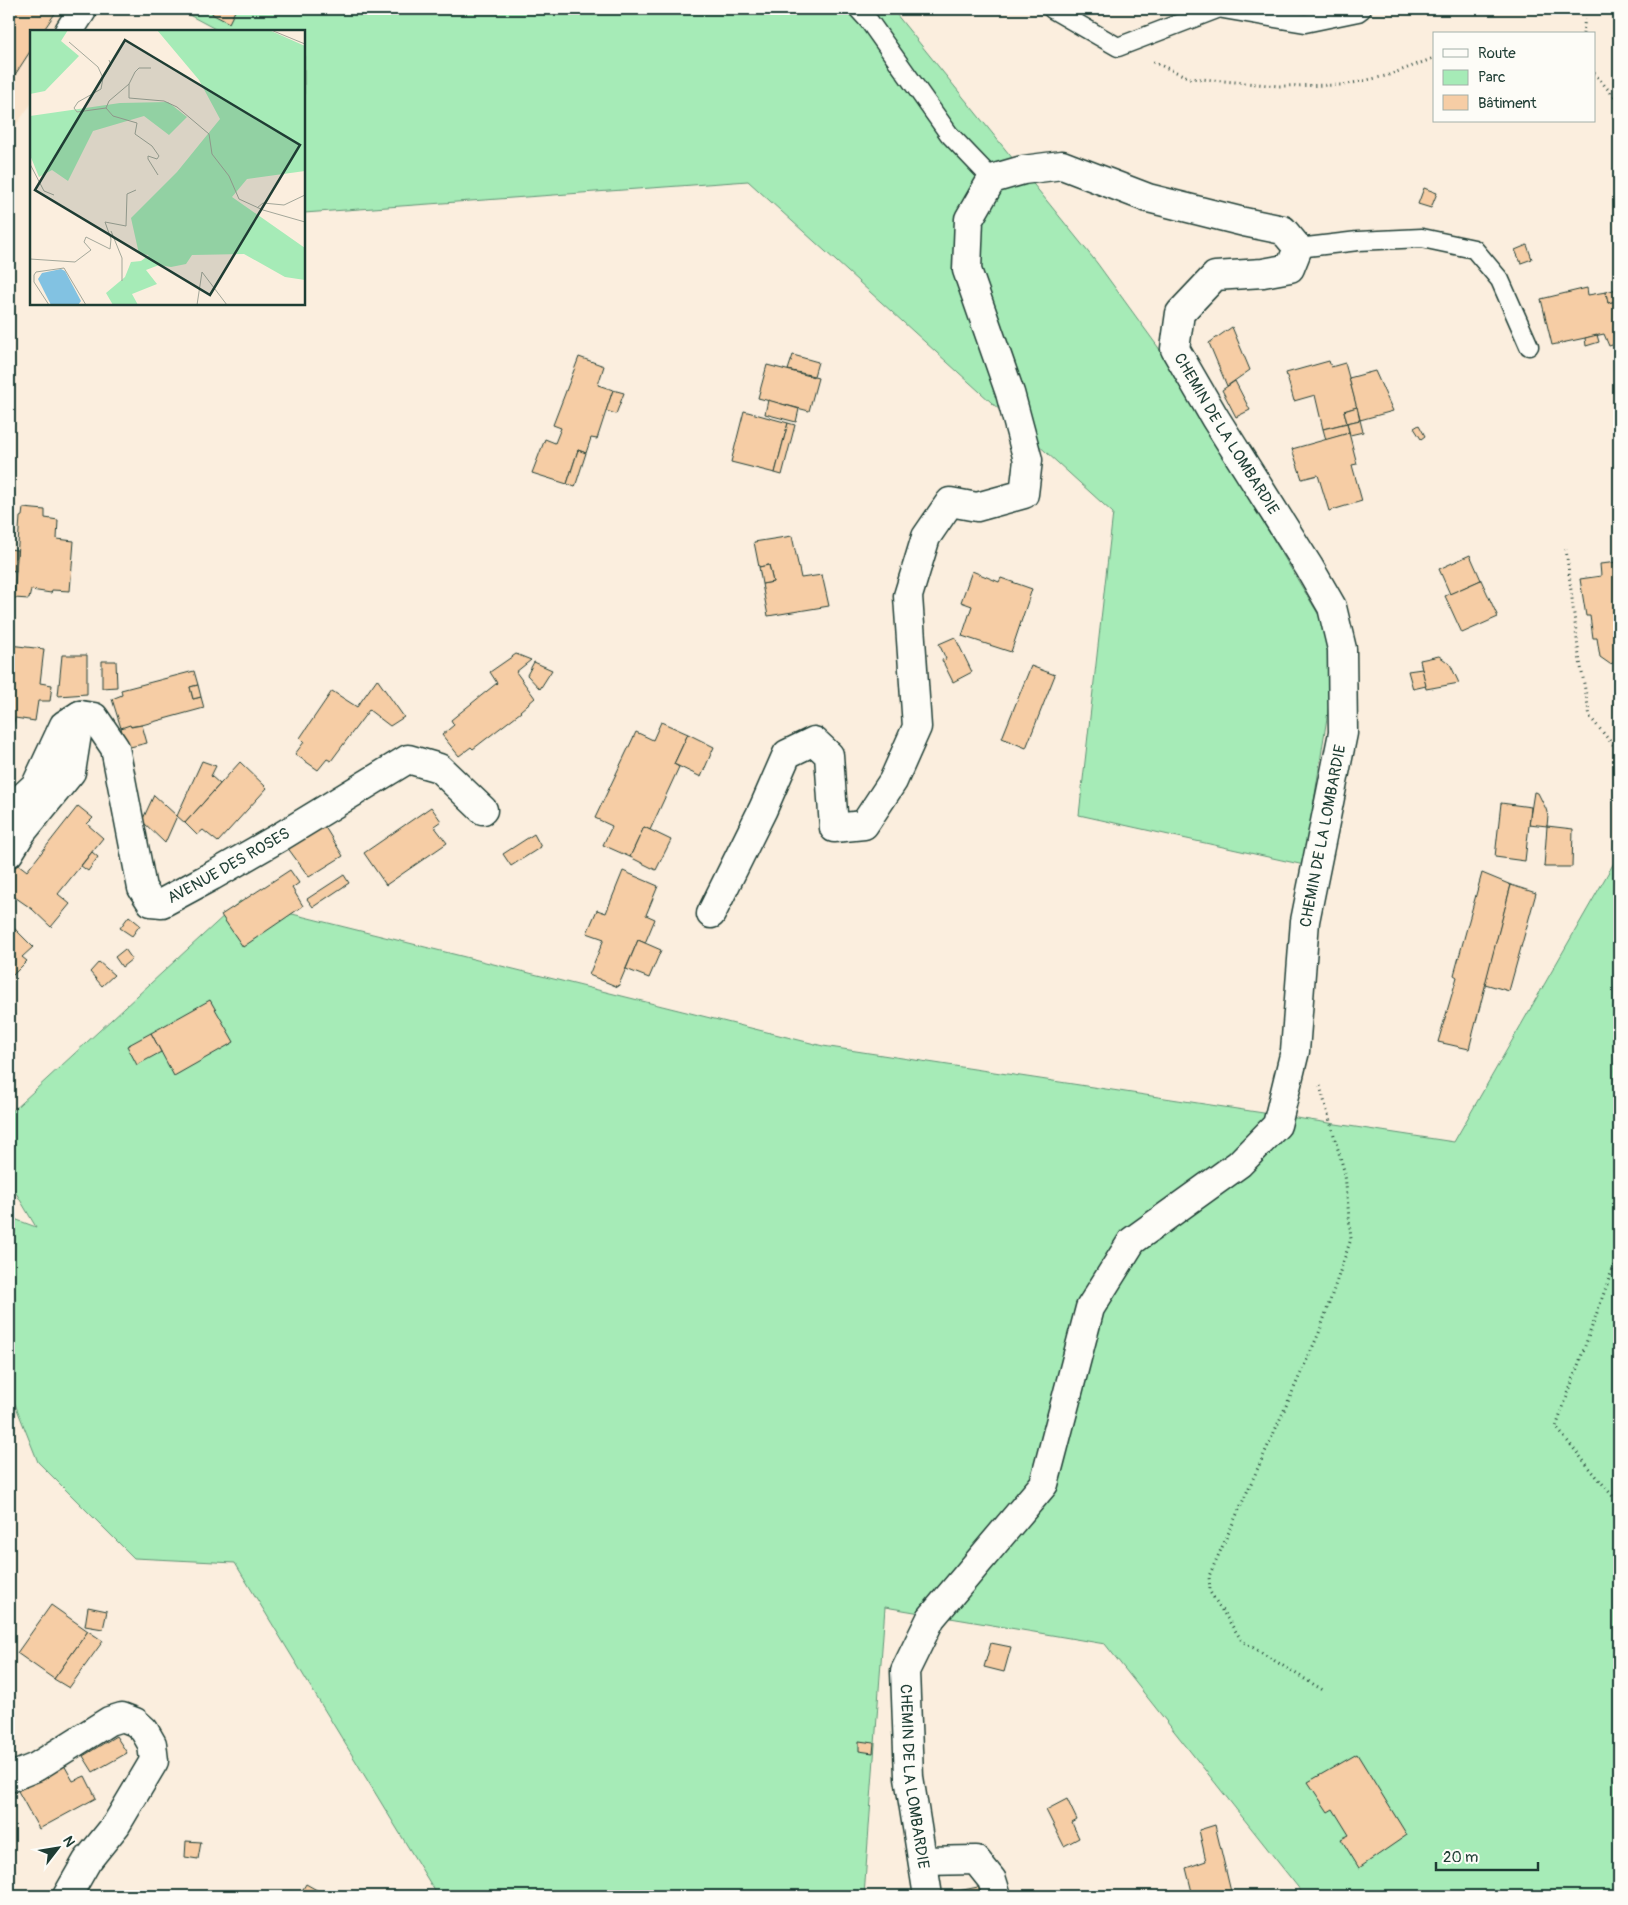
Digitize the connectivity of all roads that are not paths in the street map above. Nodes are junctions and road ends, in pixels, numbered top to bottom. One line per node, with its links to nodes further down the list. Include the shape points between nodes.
1 (82, 9): 7 (street)
2 (858, 9): 8 (lane, via 949,134)
3 (1052, 9): 4 (lane, via 1118,48)
4 (1217, 9)
5 (1223, 9): 6 (lane, via 1305,24)
6 (1362, 9)
7 (70, 30)
8 (992, 179): 9 (street, via 1022,170 1062,166 1148,198 1283,230); 15 (street, via 969,219 967,270 1010,393 1028,460 1024,494 977,507 950,502 926,537 908,596 917,727 893,780 864,825 834,828 829,755 814,741 787,754)
9 (1298, 248): 10 (lane, via 1422,238 1474,249 1500,280); 17 (street, CHEMIN DE LA LOMBARDIE, via 1290,268 1215,276 1180,313 1175,349 1332,607 1342,649 1343,733 1305,921 1295,1051 1277,1125 1239,1164 1132,1241 1090,1308 1044,1484 931,1618 905,1671 909,1777)
10 (1529, 346)
11 (80, 715): 12 (street, via 64,725 36,785); 13 (street, AVENUE DES ROSES, via 94,717 115,748 142,888 150,902 162,903 212,876 408,759 439,768); 14 (street, via 71,772)
12 (9, 810)
13 (482, 810)
14 (9, 853)
15 (711, 914)
16 (9, 1778): 18 (street, via 36,1767 109,1721 122,1718 135,1722 152,1744 154,1761 146,1776 116,1825 87,1861)
17 (923, 1861): 19 (street, CHEMIN DE LA LOMBARDIE); 20 (street, via 976,1860 992,1880)
18 (67, 1896)
19 (928, 1896)
20 (998, 1896)

